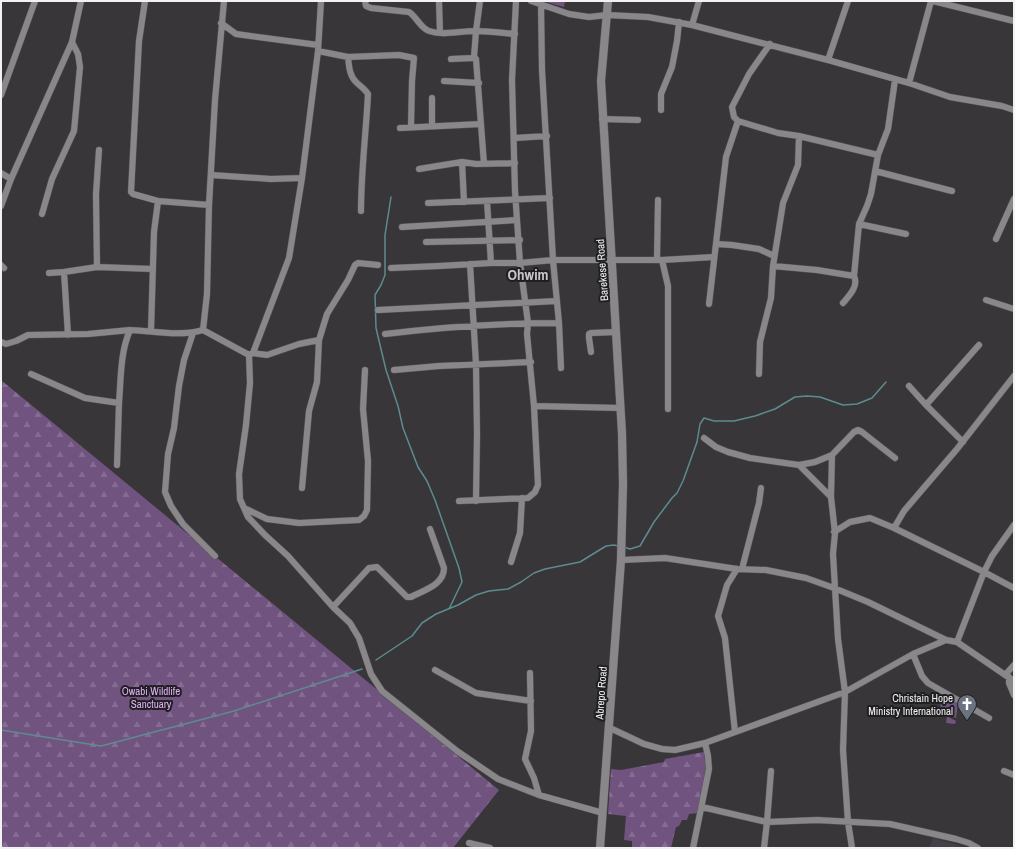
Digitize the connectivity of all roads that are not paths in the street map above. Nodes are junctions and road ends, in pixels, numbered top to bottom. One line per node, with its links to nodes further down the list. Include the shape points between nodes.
1 (35, 1): 35 (street)
2 (81, 1): 24 (street)
3 (145, 1): 65 (street, via 139,41 131,192)
4 (224, 1): 18 (street)
5 (321, 1): 26 (street)
6 (365, 1): 22 (street, via 366,6 371,8 409,12 428,31)
7 (439, 1): 22 (street)
8 (480, 1): 21 (street)
9 (516, 1): 23 (street)
10 (531, 1): 15 (street)
11 (608, 1): 16 (main road, Barekese Road)
12 (699, 1): 20 (street)
13 (848, 1): 30 (street)
14 (932, 1): 17 (street); 34 (street)
15 (541, 5): 16 (street, via 569,14 589,17); 46 (street)
16 (606, 15): 19 (street, via 648,17); 39 (main road, Barekese Road, via 601,81)
17 (1014, 21)
18 (221, 22): 26 (street, via 236,34); 57 (street)
19 (678, 22): 20 (street); 37 (street, via 678,41 672,67 661,94)
20 (692, 25): 25 (street)
21 (476, 31): 22 (street); 23 (street); 28 (street)
22 (440, 33)
23 (515, 34): 48 (street, via 512,80)
24 (72, 42): 59 (street); 72 (street, via 78,54 80,67 74,131 52,179)
25 (770, 44): 30 (street); 41 (street, via 749,74 732,107 734,117)
26 (318, 48): 27 (street); 58 (street)
27 (348, 57): 44 (street, via 398,55 414,58); 71 (street, via 354,81 368,94 361,174)
28 (474, 57): 29 (street); 33 (street)
29 (451, 59)
30 (828, 60): 31 (street)
31 (895, 80): 34 (street); 50 (street, via 888,129)
32 (444, 81): 33 (street)
33 (479, 83): 42 (street)
34 (909, 83): 38 (street, via 950,97)
35 (1, 95)
36 (432, 98): 43 (street)
37 (661, 110)
38 (1014, 110)
39 (602, 119): 40 (street); 85 (main road, Barekese Road)
40 (638, 120)
41 (738, 120): 47 (street, via 778,133); 82 (street, via 726,157)
42 (481, 124): 43 (street); 53 (street)
43 (432, 126): 44 (street)
44 (411, 127): 45 (street)
45 (400, 128)
46 (547, 136): 48 (street); 61 (street)
47 (799, 136): 50 (street); 83 (street, via 798,165 783,203)
48 (515, 138): 52 (street)
49 (99, 150): 93 (street, via 96,194)
50 (878, 156): 55 (street)
51 (462, 162): 53 (street); 54 (street); 67 (street)
52 (514, 163): 53 (street); 63 (street)
53 (484, 164)
54 (419, 169)
55 (875, 171): 60 (street); 75 (street, via 869,200)
56 (1, 173): 59 (street)
57 (210, 175): 58 (street, via 270,179); 69 (street)
58 (302, 178): 121 (street, via 289,258)
59 (12, 179): 70 (street)
60 (952, 191)
61 (550, 198): 63 (street); 86 (street)
62 (1014, 199): 78 (street)
63 (516, 200): 66 (street); 73 (street)
64 (658, 200): 87 (street)
65 (158, 201): 69 (street); 95 (street)
66 (487, 201): 67 (street); 74 (street)
67 (464, 202): 68 (street)
68 (428, 203)
69 (209, 205): 111 (street, via 207,294)
70 (1, 206)
71 (361, 211)
72 (42, 214)
73 (517, 220): 74 (street); 79 (street)
74 (488, 222): 76 (street); 80 (street)
75 (859, 224): 77 (street); 98 (street)
76 (402, 227)
77 (906, 234)
78 (996, 239)
79 (520, 240): 80 (street); 89 (street)
80 (490, 241): 81 (street); 88 (street)
81 (426, 242)
82 (716, 244): 83 (street, via 759,249); 84 (street)
83 (774, 256): 92 (street)
84 (714, 257): 87 (street); 103 (street)
85 (612, 259): 86 (street); 87 (street); 113 (main road, Barekese Road)
86 (553, 260): 89 (street); 99 (street)
87 (660, 260): 135 (street, via 668,286)
88 (491, 263): 89 (street); 90 (street)
89 (520, 263): 101 (street)
90 (470, 264): 94 (street); 104 (street)
91 (378, 265): 117 (street, via 355,265 327,314)
92 (773, 266): 98 (street); 128 (street, via 771,298 760,342)
93 (97, 267): 95 (street); 96 (street)
94 (391, 268)
95 (153, 269): 112 (street)
96 (64, 272): 97 (street); 116 (street)
97 (49, 273)
98 (854, 276): 102 (street, via 856,285)
99 (557, 300): 101 (street); 108 (street)
100 (986, 300): 105 (street)
101 (525, 302): 104 (street); 107 (street)
102 (843, 303)
103 (709, 304)
104 (472, 305): 106 (street); 109 (street)
105 (1014, 309)
106 (378, 310)
107 (528, 323): 108 (street); 109 (street); 122 (street)
108 (559, 323): 124 (street)
109 (473, 326): 115 (street); 123 (street)
110 (130, 330): 112 (street); 116 (street); 131 (street, via 123,354)
111 (203, 330): 114 (street); 121 (street)
112 (151, 331): 114 (street)
113 (616, 332): 120 (street, via 591,333); 134 (main road, Barekese Road)
114 (193, 333): 154 (street, via 179,386 168,454 165,492 183,524)
115 (384, 334)
116 (68, 335): 118 (street, via 28,335 16,342)
117 (319, 340): 121 (street, via 267,355); 142 (street, via 317,382 309,410)
118 (1, 342)
119 (979, 345): 132 (street)
120 (591, 352)
121 (251, 354): 148 (street, via 246,425 239,474 240,499)
122 (531, 362): 123 (street); 133 (street)
123 (476, 364): 126 (street); 147 (street)
124 (561, 368)
125 (365, 370): 148 (street, via 364,409 368,461 367,510 364,516 359,520 299,524 267,519)
126 (394, 370)
127 (31, 374): 131 (street, via 85,398)
128 (759, 374)
129 (1014, 376): 137 (street)
130 (909, 386): 132 (street)
131 (119, 403): 140 (street)
132 (926, 405): 137 (street)
133 (534, 406): 134 (street); 145 (street, via 538,486 528,498)
134 (621, 408): 153 (main road, Barekese Road)
135 (668, 409)
136 (704, 438): 141 (street, via 728,452)
137 (963, 442): 150 (street, via 904,511)
138 (832, 455): 139 (street, via 858,430); 141 (street); 144 (street)
139 (895, 458)
140 (117, 465)
141 (800, 465): 144 (street)
142 (302, 488)
143 (761, 488): 157 (street, via 759,503)
144 (830, 497): 152 (street)
145 (522, 498): 147 (street); 156 (street, via 520,533)
146 (459, 501): 147 (street)
147 (476, 501)
148 (244, 508): 161 (street, via 248,516 288,556)
149 (1014, 525): 158 (street)
150 (894, 528): 152 (street, via 870,518 850,522); 158 (street)
151 (430, 529): 161 (street, via 444,568 444,574 438,583 408,597 377,567 372,566)
152 (834, 532): 159 (street)
153 (622, 539): 155 (main road, Abrepo Road)
154 (215, 556)
155 (622, 560): 157 (street, via 664,558); 173 (main road, Abrepo Road)
156 (511, 562)
157 (739, 569): 159 (street, via 766,570 806,578); 174 (street, via 727,585 718,616 725,638)
158 (984, 572): 160 (street); 163 (street)
159 (834, 588): 162 (street); 169 (street)
160 (1014, 588)
161 (333, 608): 179 (street, via 350,623 371,674 382,691 475,765 498,779)
162 (946, 640): 163 (street); 164 (street)
163 (957, 642): 168 (street)
164 (913, 654): 169 (street); 172 (street, via 922,676 928,683)
165 (1014, 664): 168 (street)
166 (436, 670): 171 (street, via 476,693)
167 (530, 673): 171 (street)
168 (1009, 678): 170 (street)
169 (845, 692): 174 (street); 183 (street, via 843,750)
170 (1014, 695)
171 (531, 701): 179 (street, via 532,731 525,759)
172 (989, 718)
173 (610, 728): 175 (street, via 644,744 662,749 675,750); 181 (main road, Abrepo Road)
174 (735, 732): 175 (street)
175 (705, 743): 180 (street, via 709,769)
176 (771, 771): 182 (street)
177 (1004, 771): 178 (street)
178 (1014, 775)
179 (539, 795): 181 (street)
180 (702, 808): 182 (street); 187 (street)
181 (603, 813): 186 (main road, Abrepo Road)
182 (767, 822): 183 (street); 188 (street)
183 (848, 822): 189 (street); 190 (street, via 890,824 956,839)
184 (469, 842): 185 (street)
185 (490, 848)
186 (600, 848)
187 (693, 848)
188 (764, 848)
189 (852, 848)
190 (978, 848)

